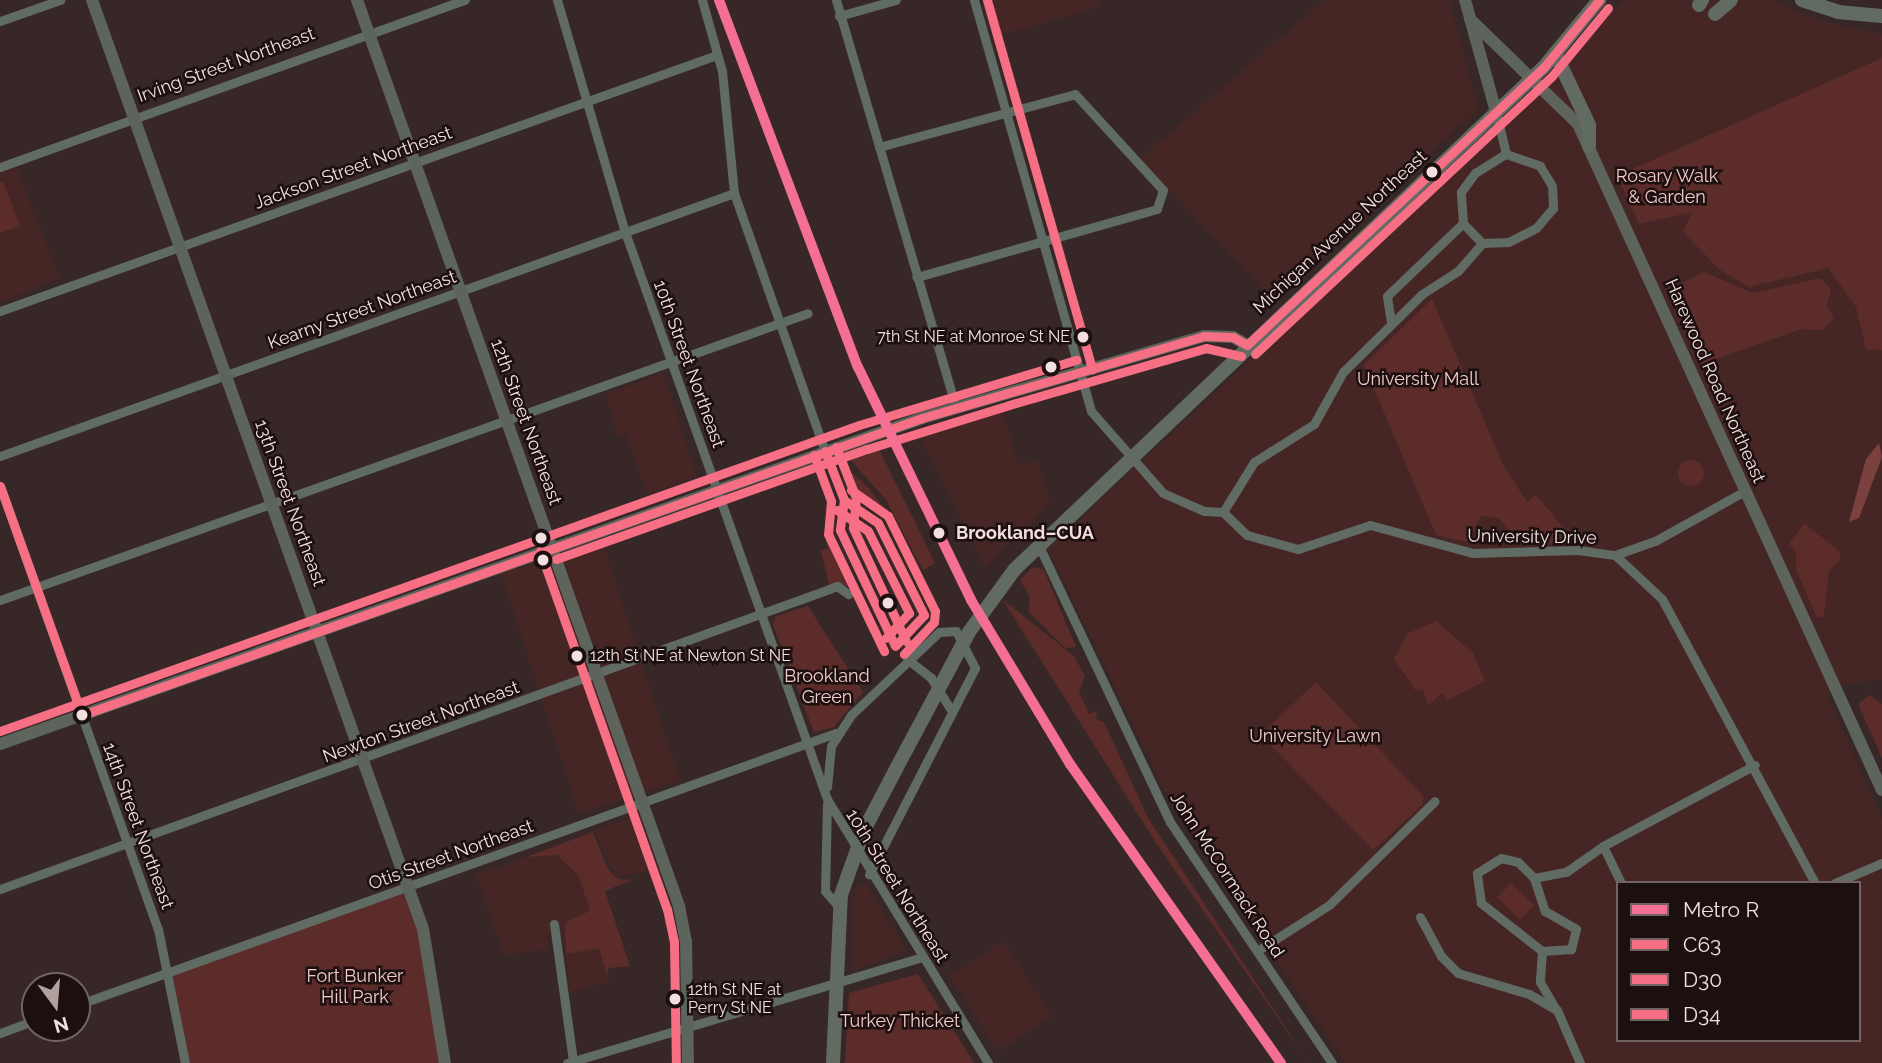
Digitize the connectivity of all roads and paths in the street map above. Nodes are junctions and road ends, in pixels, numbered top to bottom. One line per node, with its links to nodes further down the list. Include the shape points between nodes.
1 (60, 0): 18 (street)
2 (92, 0): 26 (street, 13th Street Northeast)
3 (357, 0): 19 (street, 12th Street Northeast)
4 (465, 0): 19 (street, Irving Street Northeast)
5 (557, 0): 23 (street, 10th Street Northeast)
6 (702, 0): 21 (street)
7 (836, 0): 15 (street)
8 (896, 0): 15 (street)
9 (974, 0): 24 (street)
10 (1465, 0): 17 (street)
11 (1599, 0): 20 (main road, Michigan Avenue Northeast)
12 (1731, 0): 14 (main road)
13 (1802, 1): 16 (main road)
14 (1715, 14)
15 (839, 16): 28 (street)
16 (1878, 16)
17 (1470, 19): 22 (street, Harewood Road Northeast); 25 (street)
18 (0, 21)
19 (369, 35): 26 (street, Irving Street Northeast); 30 (street, 12th Street Northeast)
20 (1555, 53): 22 (main road, Michigan Avenue Northeast); 27 (main road, via 1589,125)
21 (718, 55): 23 (street, Jackson Street Northeast); 32 (street)
22 (1533, 76): 25 (main road, Michigan Avenue Northeast); 27 (street, Harewood Road Northeast, via 1570,113)
23 (586, 102): 30 (street, Jackson Street Northeast); 34 (street, 10th Street Northeast)
24 (1006, 111): 28 (street); 35 (street); 35 (street, via 1075,94 1163,190 1157,209)
25 (1496, 112): 29 (street); 44 (main road, Michigan Avenue Northeast)
26 (135, 118): 31 (street, Irving Street Northeast); 37 (street, 13th Street Northeast)
27 (1589, 146): 55 (street, Harewood Road Northeast)
28 (879, 147): 38 (street)
29 (1506, 154): 33 (street, via 1465,185); 36 (street, via 1540,166 1552,186 1553,208 1536,228 1508,242)
30 (415, 163): 37 (street, Jackson Street Northeast); 39 (street, 12th Street Northeast)
31 (0, 167)
32 (734, 193): 34 (street, Kearny Street Northeast); 42 (street)
33 (1463, 223): 36 (street); 43 (street, via 1387,296)
34 (625, 232): 39 (street, Kearny Street Northeast); 45 (street, 10th Street Northeast)
35 (1043, 241): 38 (street); 46 (street)
36 (1482, 243): 43 (street, via 1458,271)
37 (180, 247): 40 (street, Jackson Street Northeast); 47 (street, 13th Street Northeast)
38 (916, 277): 48 (street)
39 (461, 291): 47 (street, Kearny Street Northeast); 49 (street, 12th Street Northeast)
40 (0, 311)
41 (808, 313): 42 (street)
42 (779, 322): 45 (street); 50 (street)
43 (1391, 322): 57 (street, via 1332,386 1314,424 1254,462)
44 (1247, 345): 46 (street, via 1233,337 1204,336); 52 (main road, Michigan Avenue Northeast)
45 (670, 360): 49 (street); 54 (street, 10th Street Northeast)
46 (1080, 372): 48 (street); 52 (street, via 1091,411)
47 (226, 375): 51 (street, Kearny Street Northeast); 56 (street, 13th Street Northeast)
48 (956, 408): 50 (street)
49 (506, 419): 56 (street); 59 (street, 12th Street Northeast)
50 (825, 451): 54 (street)
51 (0, 456)
52 (1132, 458): 57 (street, via 1177,502); 58 (main road, Michigan Avenue Northeast)
53 (0, 486): 61 (street, 14th Street Northeast)
54 (716, 488): 59 (street); 64 (street, 10th Street Northeast)
55 (1745, 491): 60 (street, University Drive, via 1656,541); 75 (street, Harewood Road Northeast)
56 (271, 503): 61 (street); 65 (street, 13th Street Northeast)
57 (1223, 512): 60 (street, University Drive, via 1247,535 1298,549 1370,525 1473,553 1578,550)
58 (1038, 544): 81 (main road, Michigan Avenue Northeast, bridge, via 968,632); 93 (street, John McCormack Road, via 1170,822)
59 (552, 547): 65 (street); 67 (street, 12th Street Northeast)
60 (1615, 555): 74 (street, via 1662,599)
61 (36, 587): 63 (street); 69 (street, 14th Street Northeast)
62 (848, 594): 64 (street, Newton Street Northeast, via 837,586)
63 (0, 600)
64 (762, 616): 67 (street, Newton Street Northeast); 72 (street, 10th Street Northeast)
65 (316, 631): 69 (street); 73 (street, 13th Street Northeast)
66 (907, 659): 68 (street, via 931,678); 68 (street, via 945,629 956,631 975,668); 70 (street)
67 (597, 675): 73 (street, Newton Street Northeast); 78 (street, 12th Street Northeast)
68 (952, 712): 83 (street)
69 (82, 715): 71 (street); 79 (street, 14th Street Northeast)
70 (836, 733): 72 (street, Otis Street Northeast); 76 (street, via 826,765)
71 (0, 744)
72 (809, 744): 76 (street, 10th Street Northeast); 78 (street, Otis Street Northeast)
73 (362, 759): 79 (street, Newton Street Northeast); 88 (street, 13th Street Northeast)
74 (1755, 765): 80 (street); 86 (street)
75 (1882, 790)
76 (827, 799): 81 (street, 10th Street Northeast); 90 (street, via 825,891)
77 (1436, 801): 93 (street, via 1329,905)
78 (643, 803): 88 (street, Otis Street Northeast); 101 (street, 12th Street Northeast, via 682,918)
79 (127, 843): 89 (street, Newton Street Northeast); 96 (street, 14th Street Northeast)
80 (1603, 846): 84 (street, via 1566,872); 85 (street)
81 (856, 852): 83 (street, 10th Street Northeast); 90 (main road, Michigan Avenue Northeast)
82 (1882, 863): 87 (street)
83 (869, 874): 95 (street, 10th Street Northeast)
84 (1534, 878): 94 (street, via 1545,911 1571,924 1577,934 1571,949); 94 (street, via 1518,862 1493,859 1478,873 1476,892 1491,914)
85 (1620, 881)
86 (1814, 881)
87 (1840, 881)
88 (408, 887): 96 (street, Otis Street Northeast); 105 (street, 13th Street Northeast, via 428,950)
89 (0, 888)
90 (839, 907): 97 (main road, Michigan Avenue Northeast)
91 (1420, 917): 99 (street, via 1441,956 1458,973 1529,994)
92 (554, 924): 103 (street)
93 (1257, 951): 109 (street, John McCormack Road)
94 (1542, 951): 99 (street, via 1540,982)
95 (923, 957): 97 (street); 108 (street, 10th Street Northeast)
96 (168, 973): 98 (street, Otis Street Northeast); 104 (street, 14th Street Northeast)
97 (834, 987): 101 (street); 107 (main road, Michigan Avenue Northeast)
98 (91, 1000)
99 (1557, 1010): 110 (street)
100 (21, 1025): 102 (street)
101 (688, 1028): 103 (street); 106 (street, 12th Street Northeast)
102 (0, 1033)
103 (570, 1062)
104 (185, 1063)
105 (445, 1063)
106 (688, 1063)
107 (833, 1063)
108 (988, 1063)
109 (1332, 1063)
110 (1580, 1063)

